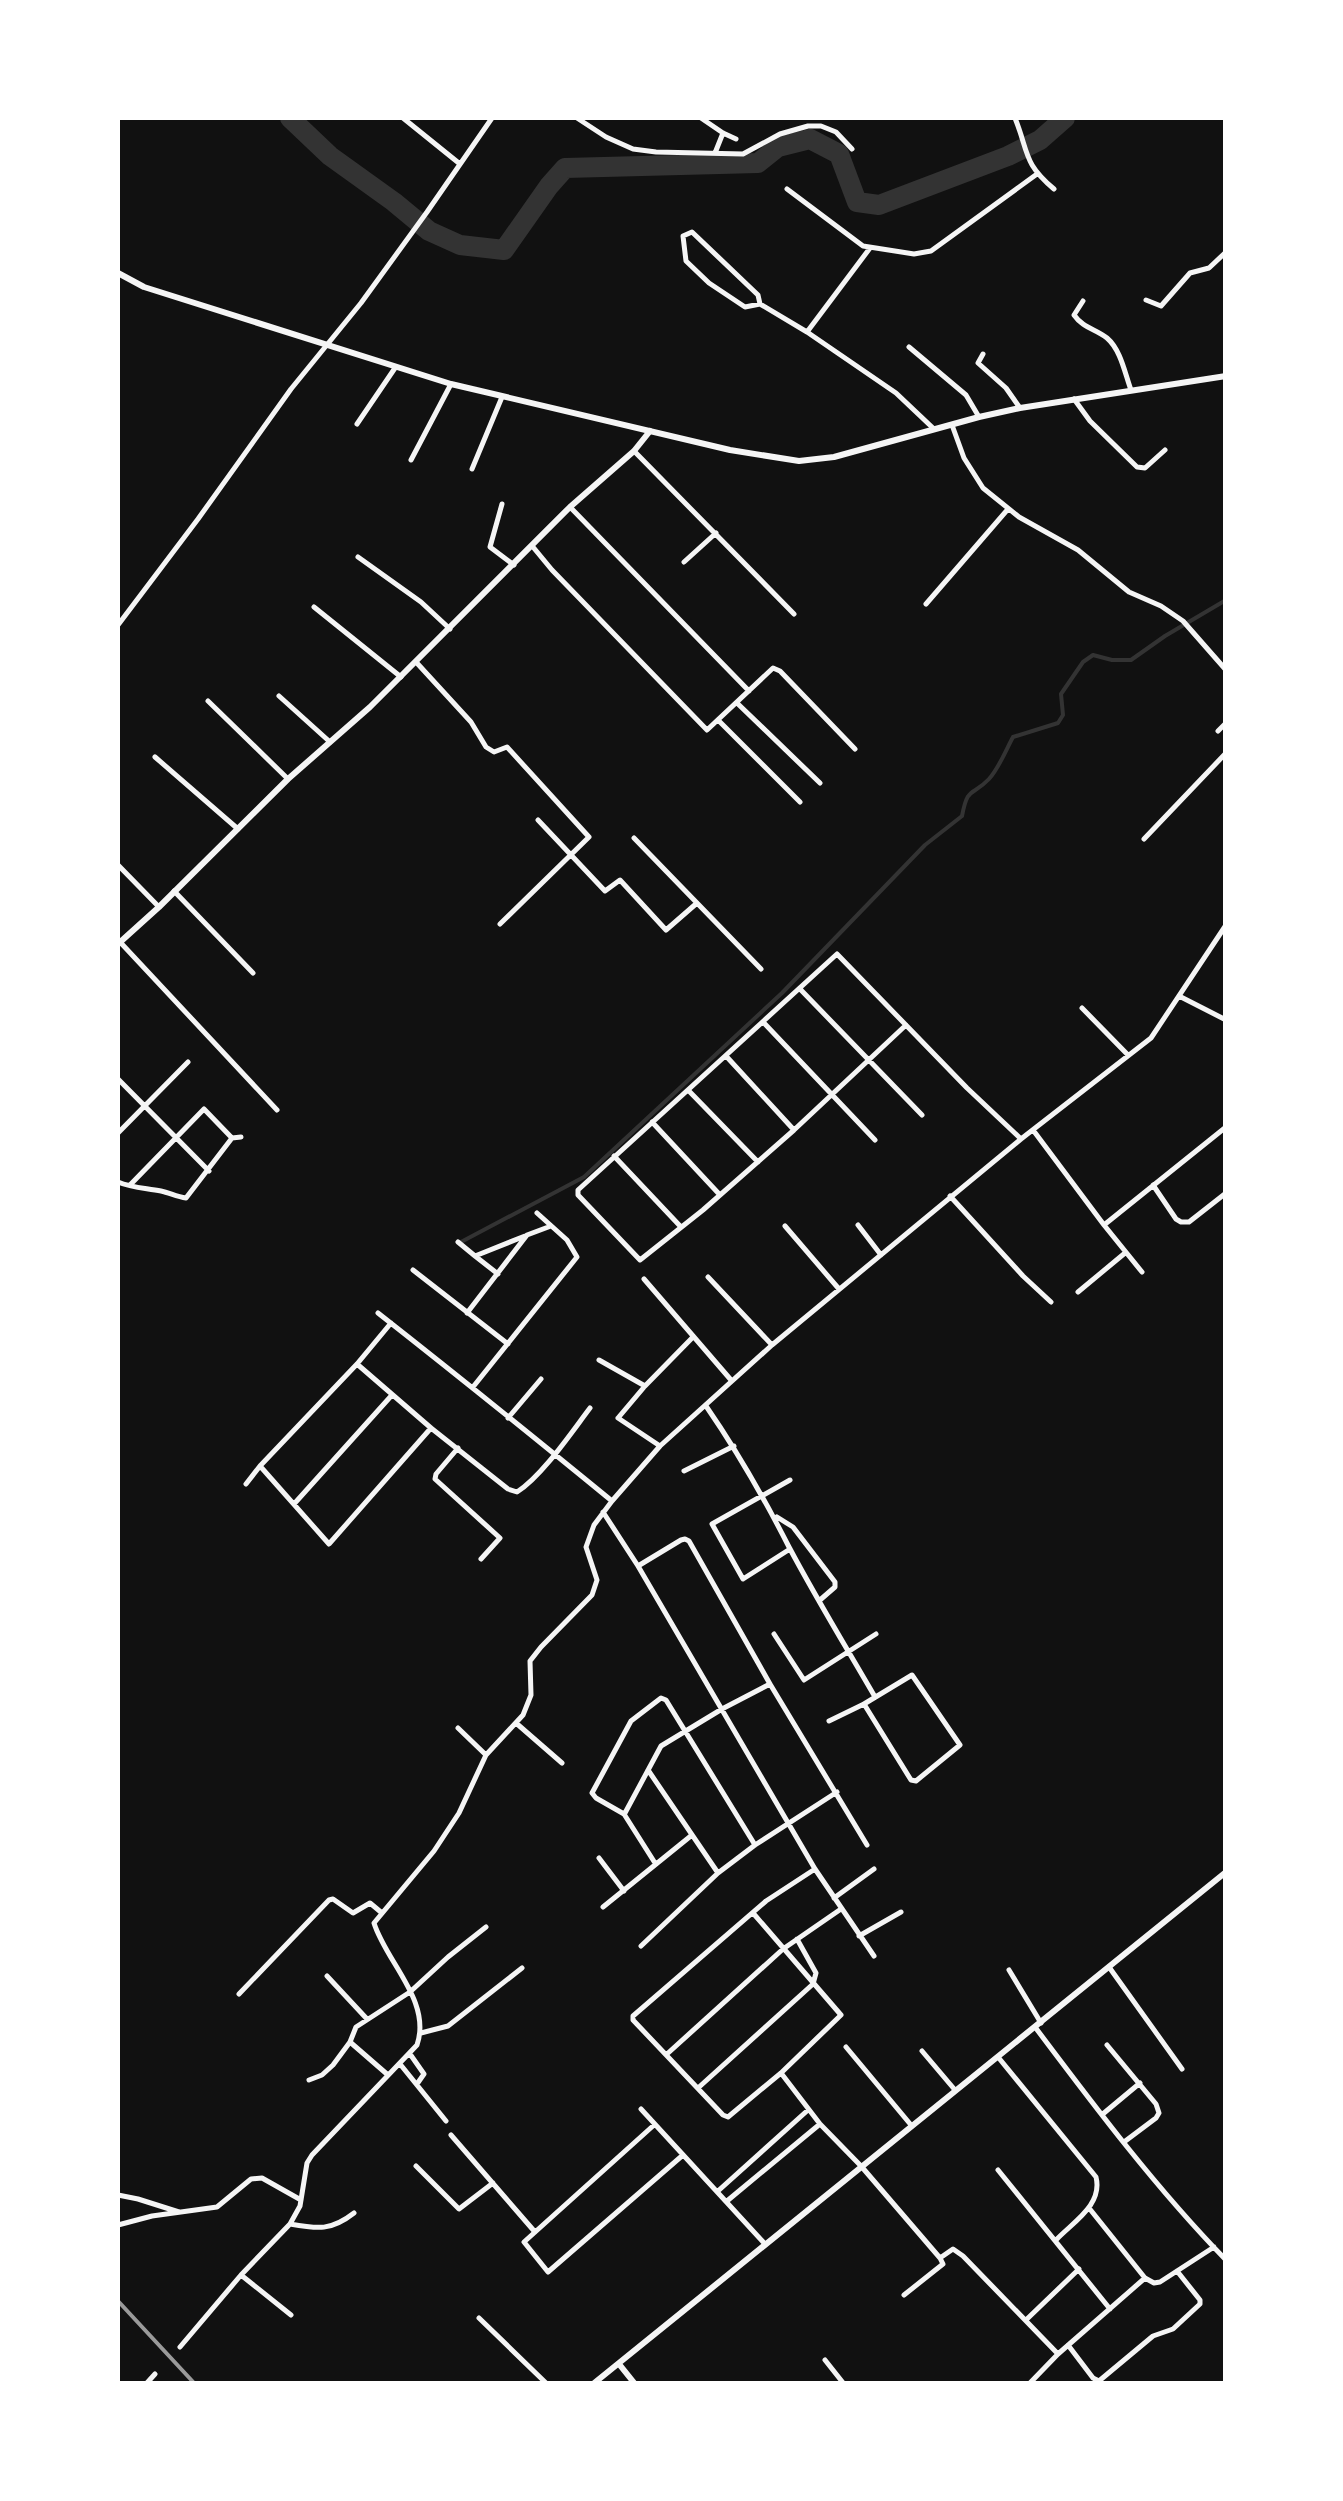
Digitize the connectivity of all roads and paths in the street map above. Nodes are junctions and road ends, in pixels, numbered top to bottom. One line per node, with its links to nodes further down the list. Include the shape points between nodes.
1 (402, 118): 10 (street)
2 (492, 118): 10 (street)
3 (577, 118): 9 (street, via 633,150)
4 (701, 118): 6 (street)
5 (1015, 118): 11 (street)
6 (723, 134): 7 (street); 9 (street)
7 (736, 140)
8 (852, 149): 9 (street, via 836,132 808,126 743,154)
9 (715, 152)
10 (460, 164): 21 (street)
11 (1037, 174): 12 (street); 14 (street, via 931,250)
12 (1054, 188)
13 (787, 189): 14 (street)
14 (870, 248): 20 (street)
15 (1226, 252): 17 (street, via 1209,268 1190,273 1161,306)
16 (118, 273): 21 (street)
17 (1146, 300)
18 (1083, 301): 27 (street, via 1074,315 1109,340)
19 (760, 304): 19 (street, via 692,232 683,236 686,261 698,274 745,307); 20 (street)
20 (807, 332): 34 (street, via 896,393)
21 (325, 344): 24 (street); 51 (street)
22 (909, 348): 31 (street, via 966,395)
23 (983, 354): 30 (street, via 978,363)
24 (395, 368): 26 (street); 32 (street)
25 (1226, 376): 27 (street)
26 (451, 384): 28 (street); 38 (street)
27 (1130, 390): 29 (street)
28 (502, 397): 35 (street); 39 (street)
29 (1074, 399): 30 (street); 36 (street, via 1137,467 1146,468)
30 (1020, 408): 31 (street)
31 (980, 417): 33 (street)
32 (356, 424)
33 (952, 425): 34 (street); 42 (street, via 974,476)
34 (936, 430): 35 (street, via 800,461)
35 (650, 432): 37 (street)
36 (1165, 450)
37 (634, 451): 41 (street); 43 (street)
38 (411, 460)
39 (472, 469)
40 (502, 504): 47 (street, via 490,547)
41 (570, 507): 44 (street); 56 (street)
42 (1008, 509): 48 (street); 54 (street, via 1078,550 1129,592 1161,606)
43 (716, 534): 46 (street); 50 (street)
44 (533, 547): 47 (street); 60 (street, via 706,729)
45 (358, 557): 52 (street)
46 (684, 562)
47 (514, 565): 52 (street)
48 (926, 604)
49 (314, 607): 55 (street)
50 (794, 614)
51 (118, 626)
52 (450, 629): 53 (street)
53 (416, 662): 55 (street); 74 (street, via 486,747 506,747 588,837)
54 (1226, 670)
55 (400, 677): 63 (street)
56 (749, 691): 59 (street); 64 (street, via 777,668)
57 (279, 696): 63 (street)
58 (208, 701): 67 (street)
59 (737, 703): 60 (street); 68 (street)
60 (718, 720): 69 (street)
61 (1226, 723): 62 (street)
62 (1218, 732)
63 (330, 742): 67 (street)
64 (856, 750)
65 (1226, 752): 73 (street)
66 (155, 757): 71 (street)
67 (288, 779): 71 (street)
68 (820, 783)
69 (800, 802)
70 (538, 820): 74 (street)
71 (238, 829): 76 (street)
72 (634, 838): 77 (street)
73 (1144, 839)
74 (570, 856): 77 (street, via 605,891 620,880 666,930); 79 (street)
75 (118, 865): 78 (street)
76 (174, 891): 78 (street); 83 (street)
77 (697, 903): 82 (street)
78 (159, 906): 81 (street)
79 (500, 924)
80 (1226, 924): 85 (street)
81 (119, 943): 98 (street)
82 (761, 968)
83 (253, 973)
84 (800, 990): 88 (street); 89 (street, via 840,955); 93 (street)
85 (1179, 996): 87 (street); 90 (street, via 1150,1038)
86 (1082, 1008): 90 (street)
87 (1226, 1020)
88 (764, 1023): 91 (street); 96 (street)
89 (906, 1025): 93 (street); 106 (street)
90 (1128, 1055): 103 (street)
91 (726, 1056): 95 (street); 102 (street)
92 (188, 1062): 97 (street)
93 (869, 1062): 96 (street); 99 (street)
94 (118, 1079): 97 (street)
95 (688, 1090): 100 (street); 109 (street)
96 (833, 1095): 102 (street); 107 (street)
97 (144, 1106): 104 (street); 105 (street)
98 (277, 1110)
99 (922, 1114)
100 (652, 1122): 108 (street); 115 (street)
101 (1226, 1127): 112 (street)
102 (794, 1130): 109 (street)
103 (1033, 1130): 106 (street); 121 (street)
104 (118, 1133)
105 (175, 1138): 110 (street); 110 (street, via 204,1109 236,1138); 113 (street)
106 (1020, 1139): 116 (street)
107 (875, 1140)
108 (614, 1156): 122 (street); 122 (street, via 576,1193 625,1246 640,1260)
109 (758, 1162): 115 (street)
110 (209, 1171): 113 (street, via 182,1199)
111 (118, 1182): 113 (street)
112 (1153, 1185): 114 (street, via 1181,1222); 121 (street)
113 (129, 1187)
114 (1226, 1193)
115 (720, 1195): 122 (street)
116 (950, 1196): 126 (street); 135 (street)
117 (537, 1213): 119 (street)
118 (858, 1225): 126 (street)
119 (552, 1226): 123 (street); 140 (street, via 576,1256)
120 (785, 1226): 133 (street)
121 (1104, 1226): 125 (street)
122 (681, 1227)
123 (528, 1235): 127 (street); 130 (street)
124 (458, 1242): 127 (street)
125 (1125, 1253): 129 (street); 134 (street)
126 (881, 1254): 133 (street)
127 (475, 1256): 130 (street)
128 (413, 1270): 137 (street)
129 (1142, 1272)
130 (498, 1274): 137 (street)
131 (708, 1277): 141 (street)
132 (644, 1279): 139 (street)
133 (838, 1290): 141 (street)
134 (1078, 1292)
135 (1051, 1302)
136 (378, 1313): 138 (street)
137 (468, 1313): 140 (street)
138 (391, 1323): 143 (street); 147 (street)
139 (693, 1337): 145 (street); 146 (street)
140 (508, 1344): 147 (street)
141 (772, 1344): 145 (street)
142 (599, 1360): 146 (street)
143 (357, 1364): 148 (street); 157 (street)
144 (541, 1378): 151 (street)
145 (731, 1380): 149 (street)
146 (644, 1386): 153 (street, via 618,1418)
147 (473, 1387): 151 (street)
148 (392, 1395): 152 (street); 163 (street)
149 (706, 1406): 153 (street); 154 (street)
150 (590, 1408): 156 (street)
151 (508, 1418): 156 (street)
152 (431, 1428): 155 (street); 163 (street, via 332,1543)
153 (660, 1446): 162 (street)
154 (734, 1446): 158 (street); 161 (street)
155 (458, 1448): 156 (street, via 516,1492); 167 (street, via 435,1479 500,1538)
156 (554, 1454): 162 (street)
157 (260, 1466): 160 (street); 163 (street)
158 (684, 1471)
159 (790, 1480): 161 (street)
160 (246, 1484)
161 (763, 1496): 165 (street); 166 (street, via 712,1526 743,1579)
162 (612, 1501): 164 (street)
163 (294, 1504)
164 (604, 1512): 168 (street); 178 (street, via 586,1547 596,1586 530,1661 531,1695)
165 (774, 1516): 166 (street); 169 (street, via 793,1527 835,1582)
166 (790, 1549): 169 (street)
167 (481, 1559)
168 (638, 1566): 173 (street, via 689,1541); 176 (street)
169 (820, 1600): 172 (street)
170 (774, 1634): 172 (street, via 803,1680)
171 (876, 1634): 172 (street)
172 (849, 1652): 174 (street)
173 (770, 1684): 176 (street); 184 (street)
174 (874, 1697): 175 (street); 175 (street, via 914,1676 960,1745 910,1780)
175 (864, 1704): 177 (street)
176 (722, 1709): 180 (street); 186 (street)
177 (829, 1721)
178 (516, 1723): 181 (street); 182 (street)
179 (458, 1728): 181 (street)
180 (684, 1732): 183 (street, via 661,1746); 185 (street, via 664,1698 622,1733 592,1793); 188 (street)
181 (486, 1755): 201 (street, via 434,1851)
182 (562, 1763)
183 (648, 1770): 185 (street); 187 (street)
184 (837, 1792): 186 (street); 189 (street)
185 (624, 1814): 191 (street)
186 (789, 1823): 188 (street); 192 (street)
187 (692, 1835): 191 (street); 195 (street)
188 (756, 1845): 195 (street)
189 (868, 1845)
190 (599, 1858): 196 (street)
191 (656, 1863): 196 (street)
192 (815, 1869): 197 (street); 202 (street)
193 (874, 1869): 197 (street)
194 (1226, 1872): 210 (street)
195 (718, 1874): 206 (street)
196 (624, 1891): 198 (street)
197 (834, 1898): 199 (street)
198 (603, 1908)
199 (842, 1910): 204 (street); 205 (street)
200 (900, 1912): 204 (street)
201 (382, 1913): 214 (street, via 374,1926); 215 (street, via 370,1903 354,1913 328,1900)
202 (753, 1913): 207 (street); 224 (street, via 633,2016)
203 (486, 1928): 214 (street)
204 (859, 1936): 208 (street)
205 (797, 1939): 207 (street); 213 (street, via 816,1974)
206 (641, 1946)
207 (783, 1949): 213 (street); 224 (street)
208 (874, 1956)
209 (522, 1968): 218 (street, via 448,2026)
210 (1109, 1968): 217 (street); 227 (street)
211 (1010, 1970): 217 (street)
212 (327, 1976): 216 (street)
213 (812, 1984): 228 (street, via 841,2015); 233 (street)
214 (410, 1992): 216 (street); 218 (street)
215 (239, 1994)
216 (367, 2019): 219 (street)
217 (1038, 2025): 225 (street); 237 (street)
218 (421, 2033): 223 (street)
219 (350, 2042): 229 (street); 230 (street, via 333,2065)
220 (1108, 2045): 231 (street)
221 (846, 2047): 241 (street)
222 (922, 2050): 234 (street)
223 (410, 2054): 226 (street); 232 (street, via 424,2074)
224 (666, 2054): 233 (street)
225 (998, 2057): 234 (street); 253 (street, via 1096,2177)
226 (400, 2064): 229 (street); 232 (street)
227 (1182, 2069)
228 (780, 2074): 233 (street, via 728,2117); 236 (street)
229 (388, 2075): 251 (street, via 312,2155)
230 (309, 2080)
231 (1140, 2083): 237 (street); 243 (street, via 1159,2113)
232 (416, 2084): 238 (street)
233 (698, 2088)
234 (955, 2090): 241 (street)
235 (641, 2109): 240 (street)
236 (808, 2110): 239 (street); 249 (street)
237 (1104, 2114): 243 (street)
238 (446, 2121)
239 (820, 2124): 246 (street); 252 (street)
240 (654, 2125): 244 (street); 258 (street)
241 (911, 2125): 246 (street)
242 (451, 2135): 248 (street)
243 (1124, 2142): 261 (street)
244 (682, 2156): 249 (street); 258 (street, via 548,2272 524,2245)
245 (416, 2166): 248 (street, via 459,2209)
246 (861, 2166): 260 (street); 262 (street)
247 (998, 2170): 259 (street)
248 (493, 2182): 258 (street)
249 (718, 2192): 252 (street)
250 (118, 2195): 254 (street)
251 (301, 2200): 254 (street, via 250,2178 216,2207); 256 (street)
252 (727, 2202): 260 (street)
253 (1089, 2208): 259 (street); 267 (street)
254 (182, 2212): 257 (street)
255 (354, 2213): 256 (street, via 327,2228)
256 (290, 2224): 266 (street)
257 (118, 2225)
258 (536, 2232)
259 (1056, 2240): 264 (street)
260 (766, 2244): 277 (street)
261 (1214, 2247): 263 (street); 265 (street)
262 (940, 2258): 268 (street, via 943,2264); 272 (street, via 958,2251)
263 (1226, 2260)
264 (1079, 2269): 269 (street); 272 (street)
265 (1178, 2271): 267 (street, via 1157,2283); 273 (street, via 1200,2304 1099,2380)
266 (241, 2275): 270 (street); 274 (street)
267 (1146, 2278): 269 (street)
268 (904, 2294)
269 (1110, 2309): 273 (street)
270 (291, 2315)
271 (478, 2318): 280 (street)
272 (1026, 2319): 275 (street)
273 (1068, 2345): 275 (street)
274 (180, 2346)
275 (1058, 2354): 284 (street)
276 (825, 2360): 283 (street)
277 (619, 2364): 281 (street); 282 (street)
278 (154, 2374): 279 (street)
279 (146, 2384)
280 (547, 2384)
281 (594, 2384)
282 (635, 2384)
283 (844, 2384)
284 (1029, 2384)

